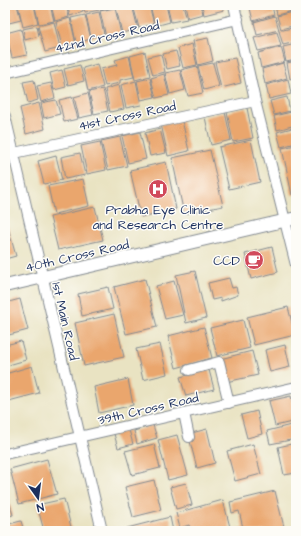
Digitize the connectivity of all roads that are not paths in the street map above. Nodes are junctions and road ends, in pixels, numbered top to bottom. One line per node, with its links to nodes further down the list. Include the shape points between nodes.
1 (234, 5): 2 (street)
2 (238, 19): 3 (street, 42nd Cross Road); 4 (street)
3 (5, 73)
4 (255, 100): 6 (street, 41st Cross Road); 7 (street)
5 (5, 116): 6 (street, 1st Main Road)
6 (9, 155): 9 (street, 1st Main Road)
7 (291, 220): 8 (street); 9 (street, 40th Cross Road)
8 (296, 265)
9 (42, 277): 10 (street, 40th Cross Road); 15 (street, 1st Main Road)
10 (5, 286)
11 (189, 370): 13 (street, via 219,362)
12 (296, 387): 13 (street, 39th Cross Road)
13 (229, 403): 14 (street, 39th Cross Road)
14 (184, 413): 15 (street, 39th Cross Road); 16 (street)
15 (80, 437): 17 (street, 39th Cross Road); 18 (street, 1st Main Road)
16 (189, 437)
17 (5, 454)
18 (102, 531)

